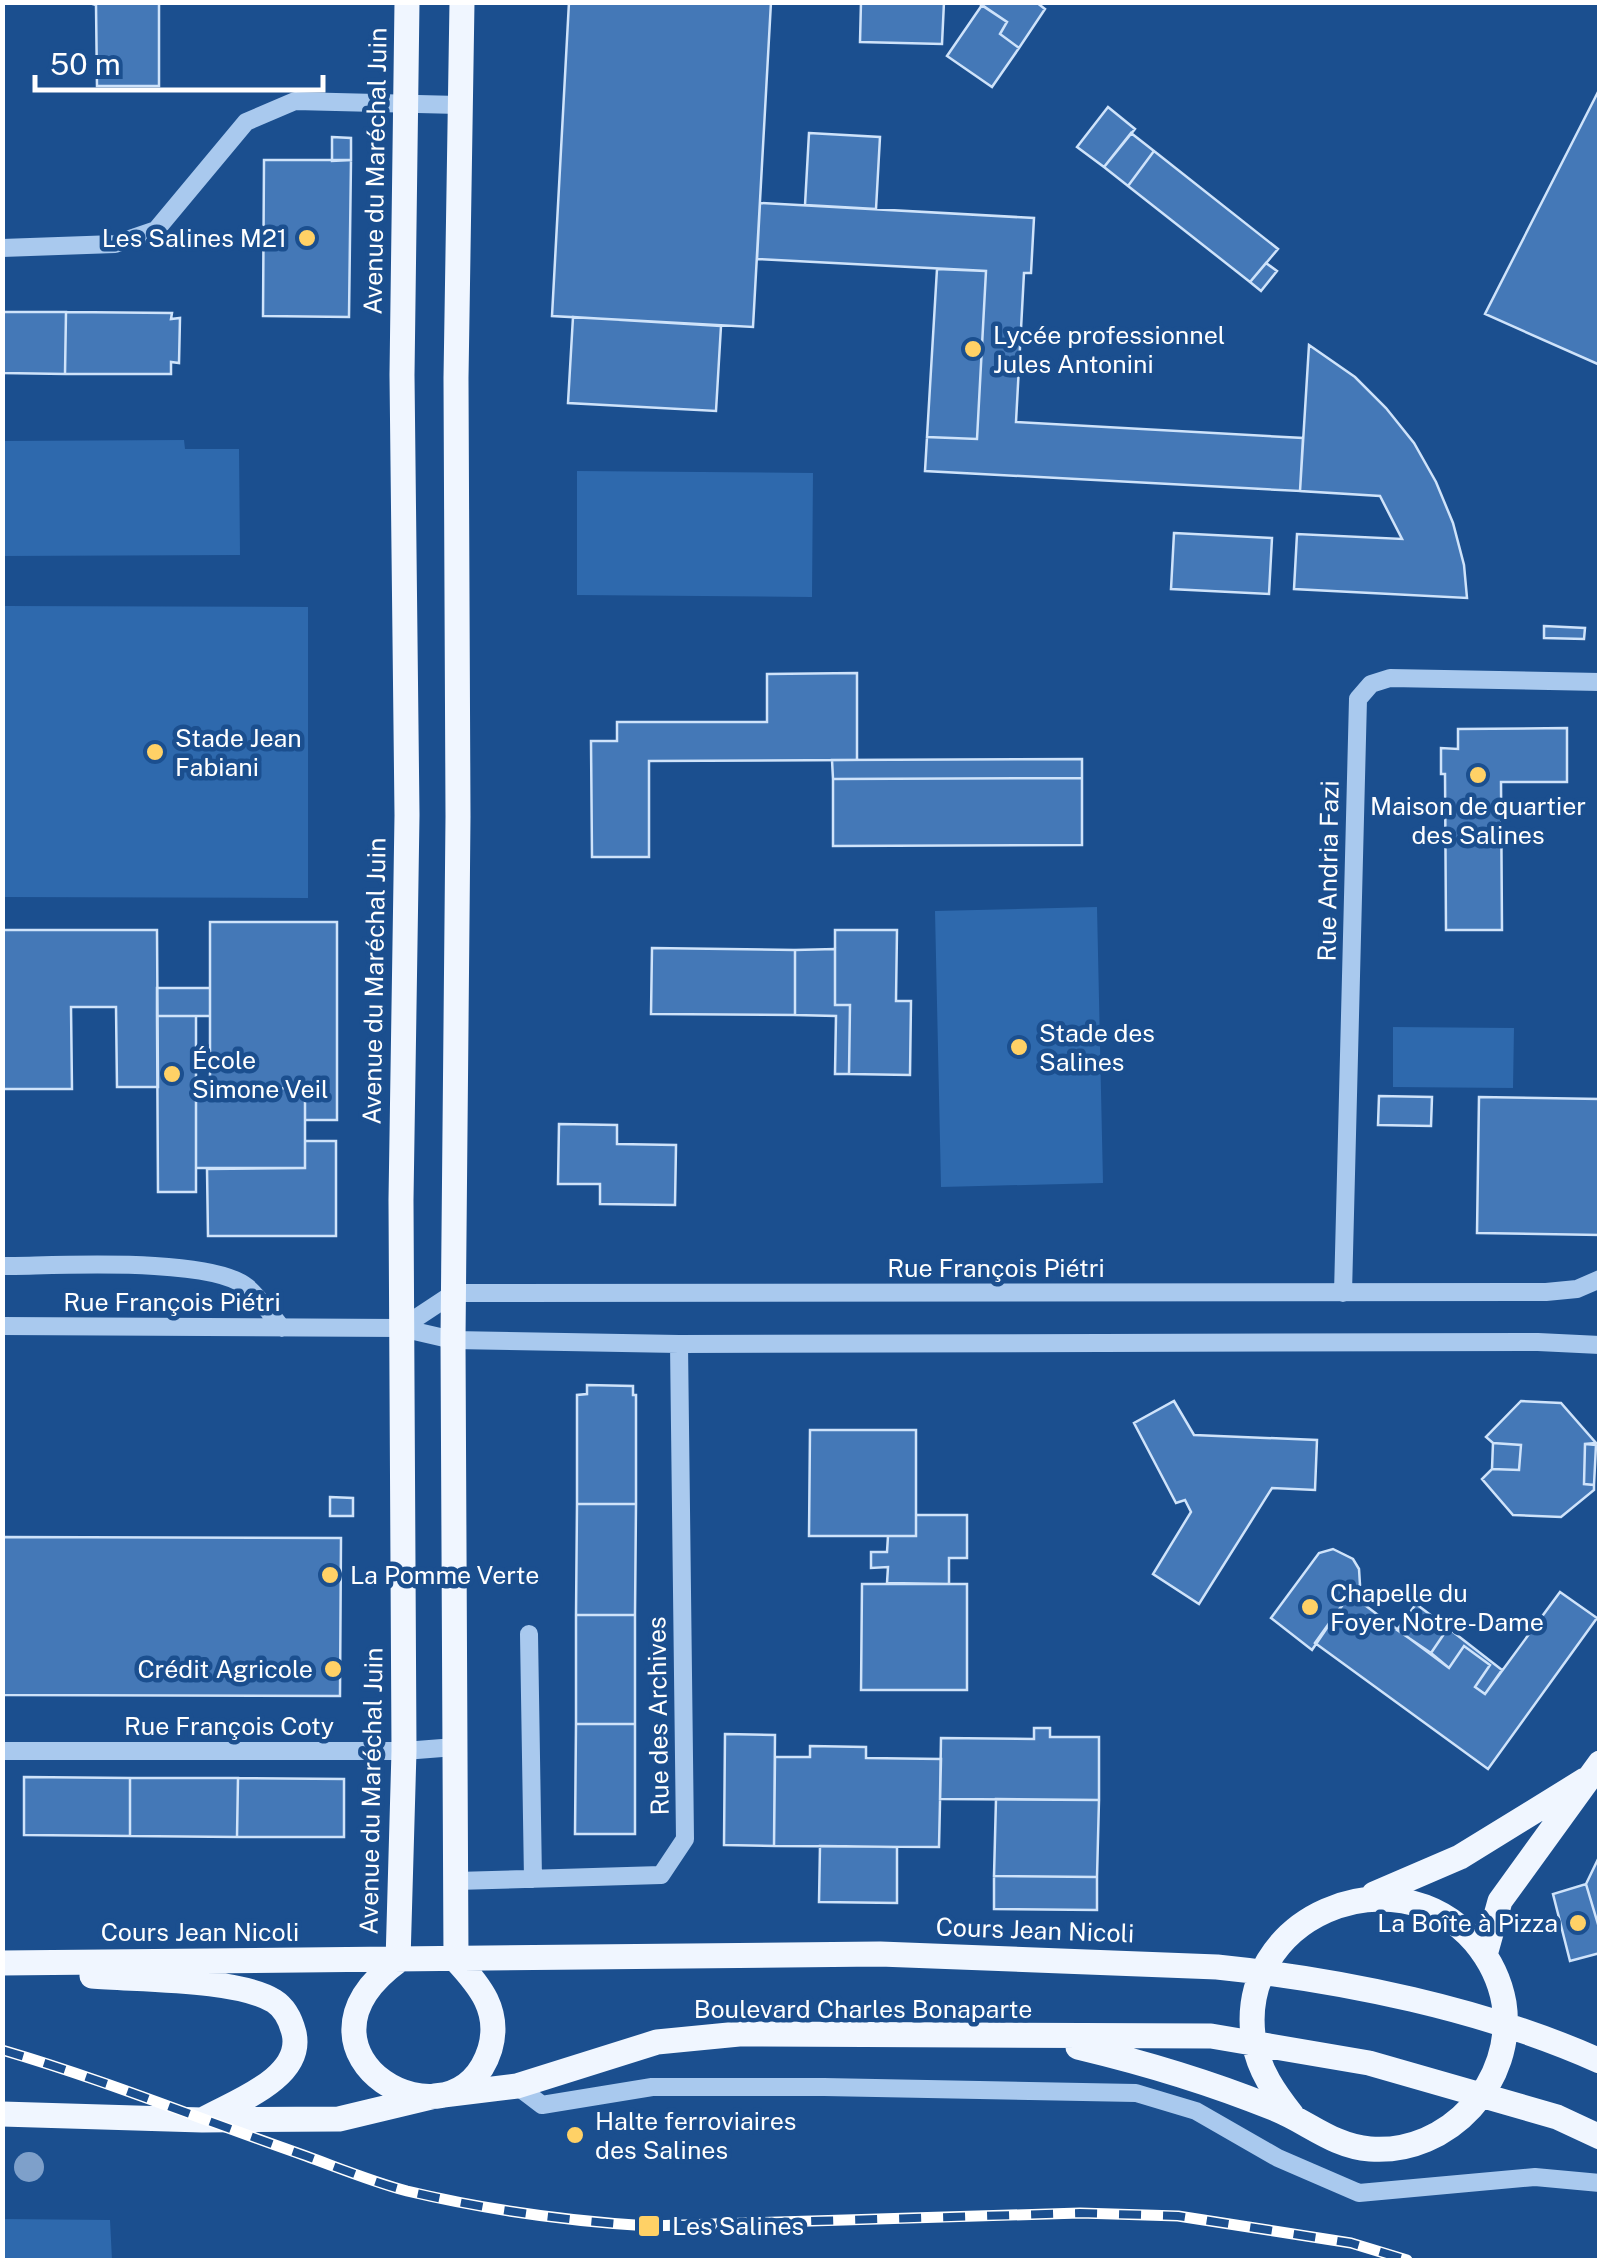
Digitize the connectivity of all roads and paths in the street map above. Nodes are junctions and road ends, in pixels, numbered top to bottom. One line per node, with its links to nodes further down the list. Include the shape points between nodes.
1 (407, 2): 3 (main road, Avenue du Maréchal Juin)
2 (462, 2): 4 (main road)
3 (406, 104): 4 (street); 5 (street, via 295,101 246,122 156,230 115,244); 13 (main road, Avenue du Maréchal Juin)
4 (459, 105): 9 (main road)
5 (2, 248)
6 (1600, 682): 10 (street, Rue Andria Fazi, via 1390,678 1371,684 1358,699)
7 (2, 1266): 12 (street, via 219,1272 245,1286)
8 (1600, 1279): 10 (street, Rue François Piétri, via 1546,1292)
9 (454, 1293): 10 (street, Rue François Piétri); 13 (street); 14 (main road)
10 (1343, 1293)
11 (2, 1326): 12 (street, Rue François Piétri)
12 (282, 1328): 13 (street, Rue François Piétri)
13 (401, 1328): 14 (street, Rue François Piétri); 20 (main road, Avenue du Maréchal Juin)
14 (453, 1340): 15 (street, Rue François Piétri); 18 (main road)
15 (679, 1344): 16 (street, Rue François Piétri); 22 (street, Rue des Archives, via 684,1839 661,1875)
16 (1600, 1344)
17 (529, 1634): 22 (street)
18 (456, 1748): 20 (street, Rue François Coty); 23 (main road)
19 (2, 1751): 20 (street, Rue François Coty)
20 (404, 1751): 27 (main road, Avenue du Maréchal Juin)
21 (1592, 1772): 24 (main road, via 1460,1857); 25 (main road, via 1500,1901)
22 (533, 1879): 23 (street, Rue des Archives)
23 (456, 1881): 26 (main road)
24 (1366, 1898): 25 (main road, via 1434,1909); 29 (main road, via 1304,1921)
25 (1485, 1954): 30 (main road)
26 (456, 1960): 27 (main road); 29 (main road, Cours Jean Nicoli, via 880,1954); 35 (main road, via 486,1996 493,2038 473,2077)
27 (398, 1961): 28 (main road, Cours Jean Nicoli); 35 (main road, via 364,1992 356,2012 361,2056 391,2088)
28 (2, 1966): 39 (main road, via 214,1986 276,2002 290,2019 292,2057 281,2073)
29 (1263, 1972): 30 (main road, Cours Jean Nicoli, via 1394,1996); 32 (main road)
30 (1506, 2027): 33 (main road, Cours Jean Nicoli); 36 (main road, via 1500,2063)
31 (1039, 2038): 32 (main road, Boulevard Charles Bonaparte, via 1211,2036); 34 (main road, Boulevard Charles Bonaparte, via 723,2036 658,2042); 38 (main road, via 1194,2077)
32 (1254, 2042): 36 (main road, via 1369,2063); 38 (main road, via 1267,2082)
33 (1600, 2061)
34 (518, 2086): 35 (main road, Boulevard Charles Bonaparte); 41 (street, via 542,2105 652,2087 1136,2094 1196,2111 1278,2158 1359,2193 1534,2177)
35 (435, 2096): 39 (main road, Boulevard Charles Bonaparte, via 340,2119)
36 (1483, 2096): 38 (main road, via 1452,2126 1413,2145 1370,2149 1328,2139); 40 (main road)
37 (2, 2114): 39 (main road, Boulevard Charles Bonaparte)
38 (1292, 2115)
39 (202, 2120)
40 (1600, 2136)
41 (1600, 2183)

